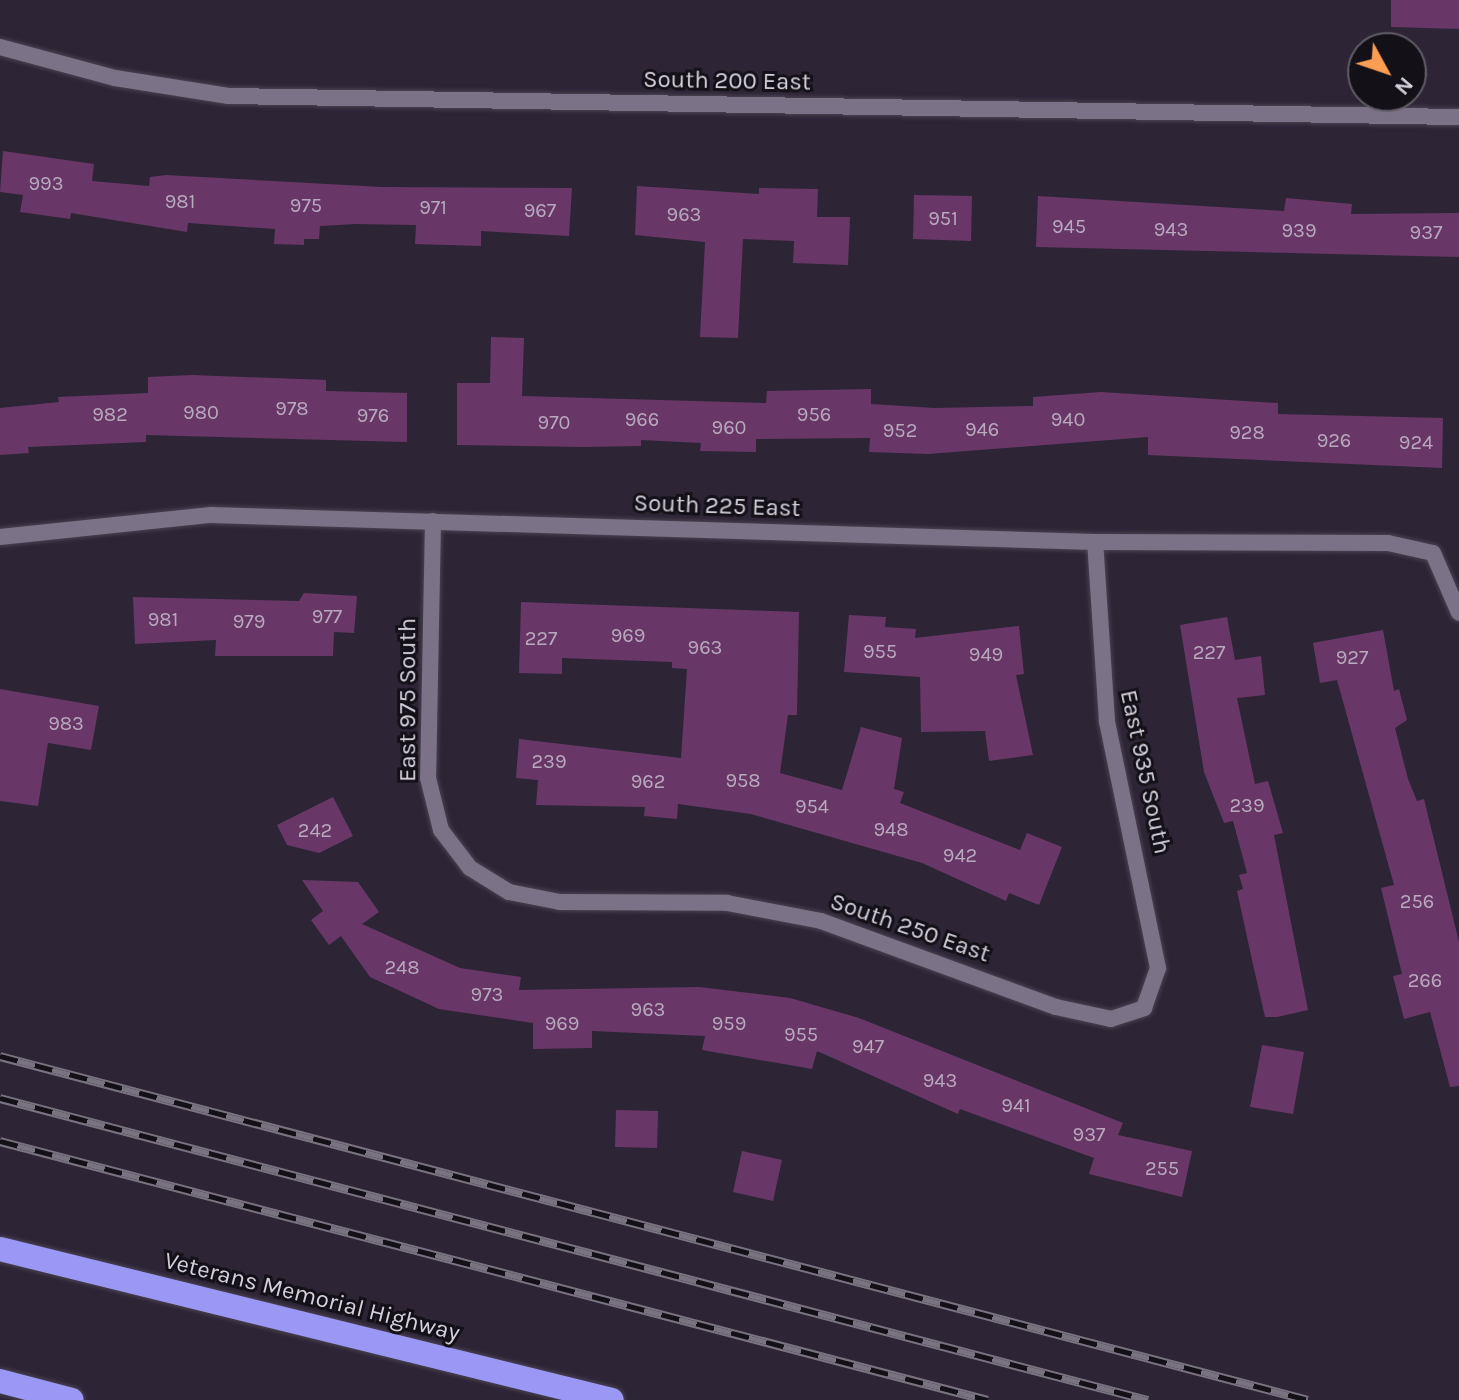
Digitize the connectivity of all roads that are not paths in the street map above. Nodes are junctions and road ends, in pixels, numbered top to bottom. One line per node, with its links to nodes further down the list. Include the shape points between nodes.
1 (0, 47): 2 (street, South 200 East, via 115,78 229,96)
2 (1459, 117)
3 (433, 521): 4 (street, South 225 East, via 211,515); 5 (street, South 225 East); 7 (street, East 975 South, via 428,778 441,830)
4 (0, 537)
5 (1095, 542): 6 (street, South 225 East, via 1388,543 1433,553); 8 (street, East 935 South, via 1107,721 1158,968)
6 (1459, 613)
7 (470, 868): 8 (street, South 250 East, via 509,892 560,902 727,903 821,921 1056,1007 1111,1019)
8 (1144, 1008)
9 (0, 1249): 12 (highway, Veterans Memorial Highway)
10 (0, 1381): 11 (highway)
11 (72, 1400)
12 (612, 1400)

